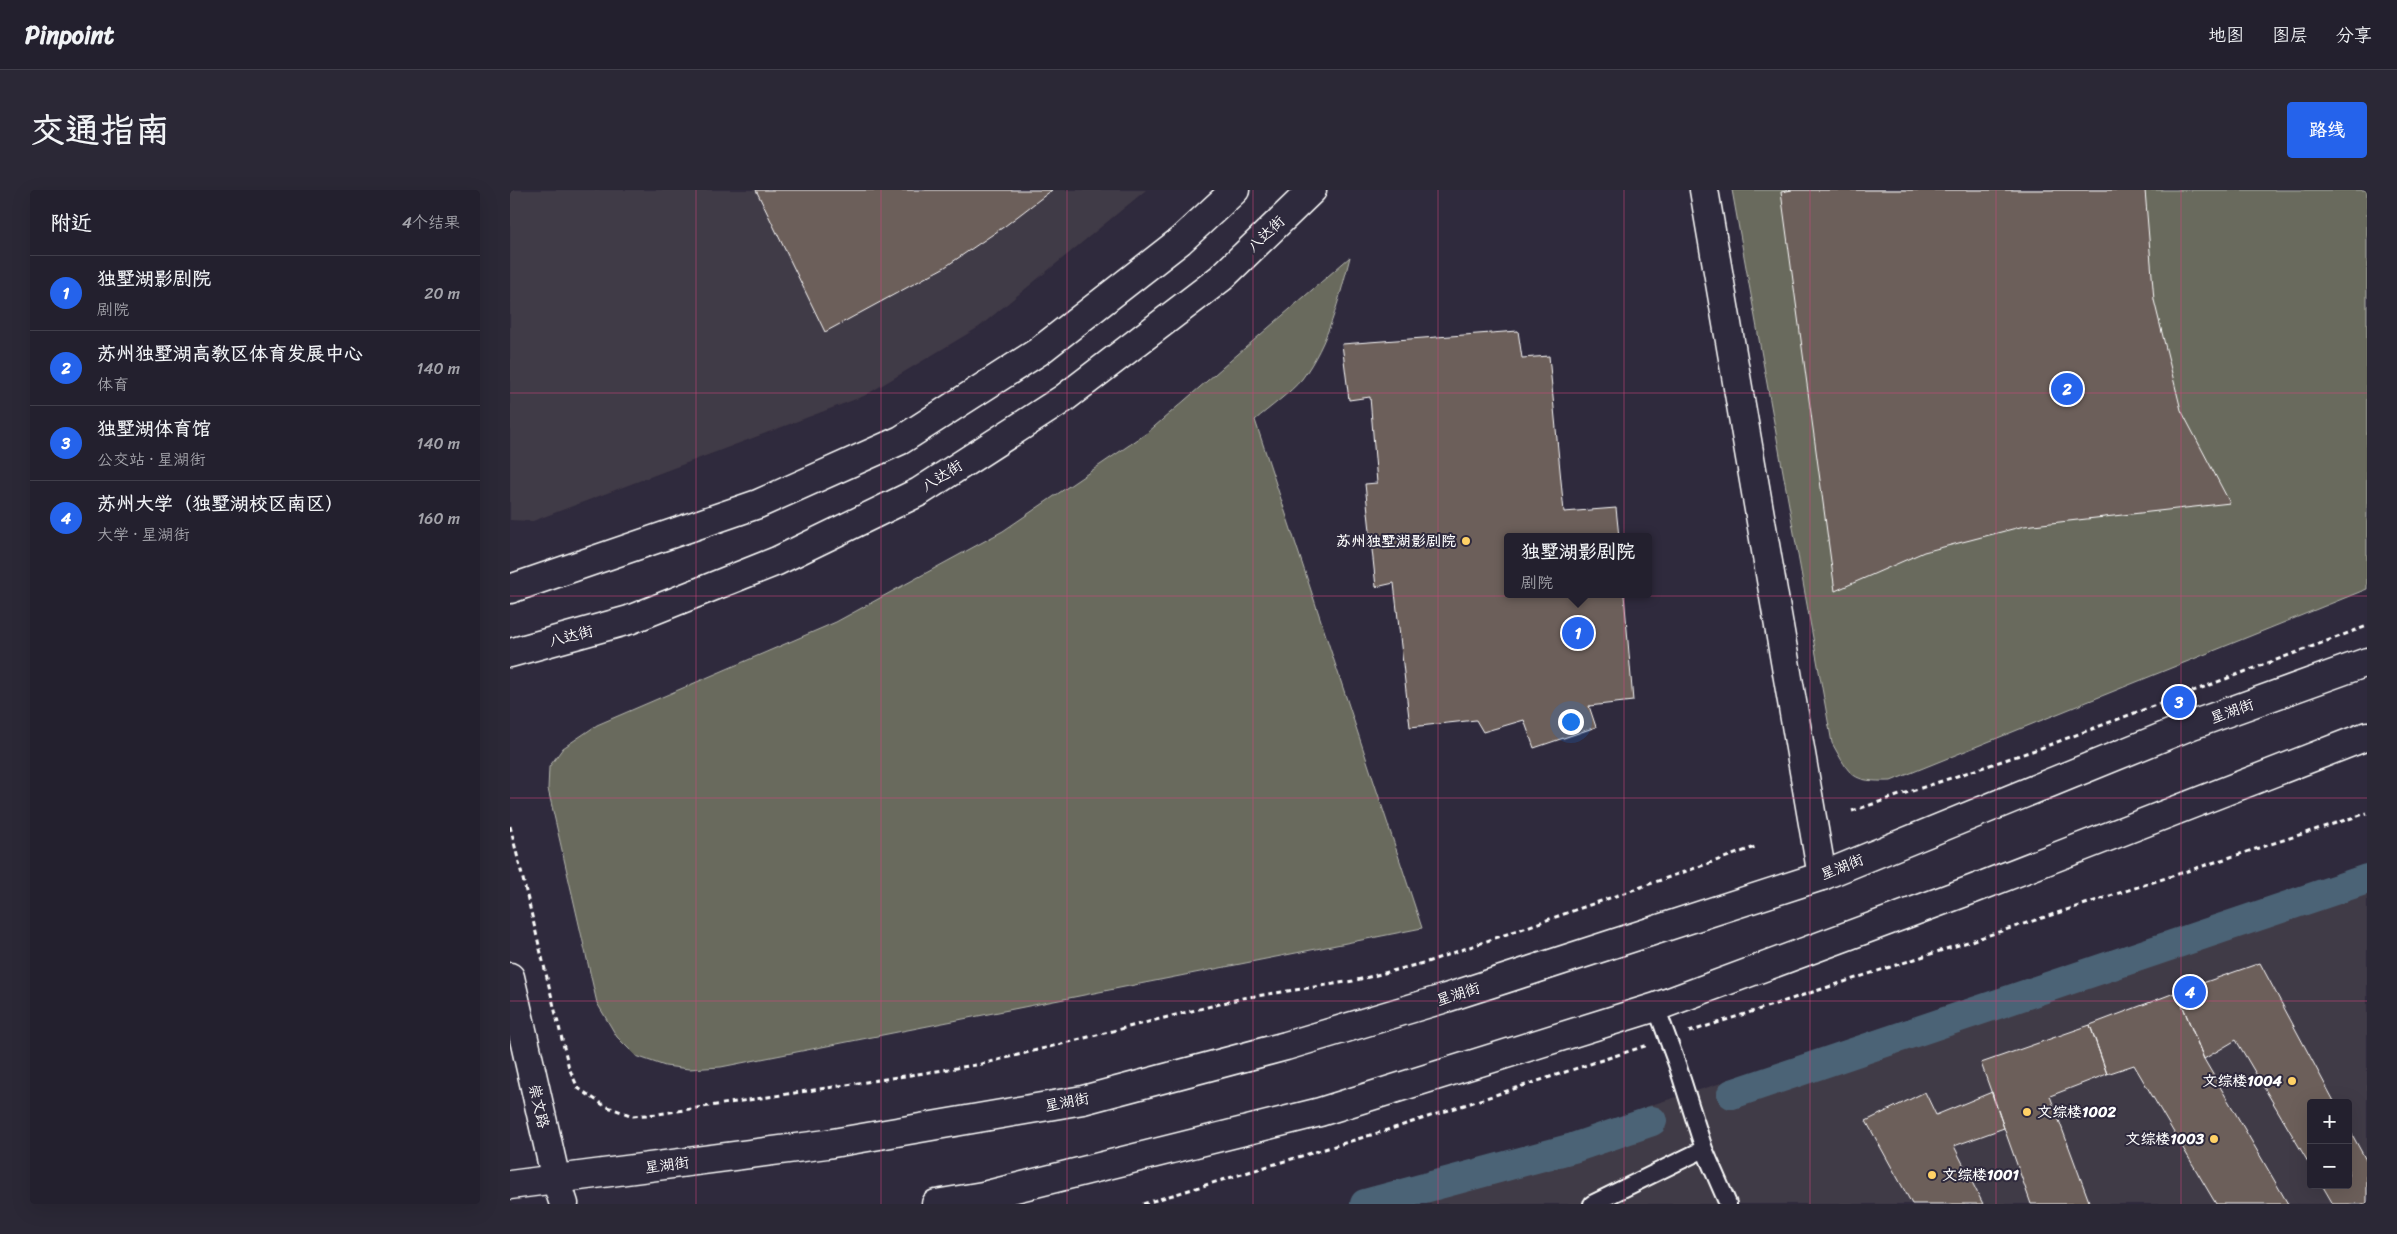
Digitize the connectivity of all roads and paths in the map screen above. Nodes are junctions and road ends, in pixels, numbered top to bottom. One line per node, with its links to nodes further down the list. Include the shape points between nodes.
1 (1235, 190): 4 (main road, via 1180,241 1038,352 901,440 758,504)
2 (1312, 190): 6 (main road, 八达街, via 1221,278 1063,399 919,492 777,561 629,620)
3 (1704, 190): 13 (main road)
4 (510, 589)
5 (2367, 626): 9 (path, via 2041,748)
6 (510, 653)
7 (2367, 662): 13 (main road, 星湖街, via 2192,725)
8 (2367, 736): 15 (main road, via 1971,890)
9 (1852, 811)
10 (2367, 813): 16 (path)
11 (510, 826): 12 (path, via 569,1068 578,1088 586,1094 605,1106 633,1116 982,1064 1243,998 1353,981 1427,962)
12 (1758, 846)
13 (1822, 876): 20 (main road, 星湖街, via 1446,998 1286,1046 1083,1100)
14 (510, 977): 20 (main road, 崇文路)
15 (1656, 1007): 18 (lane); 21 (main road, via 1320,1112 983,1196)
16 (1683, 1034)
17 (1655, 1043): 22 (path, via 1394,1128)
18 (1704, 1150): 23 (lane); 24 (lane)
19 (510, 1184): 20 (main road, 星湖街)
20 (560, 1192)
21 (936, 1204)
22 (1143, 1204)
23 (1592, 1204)
24 (1728, 1204)

